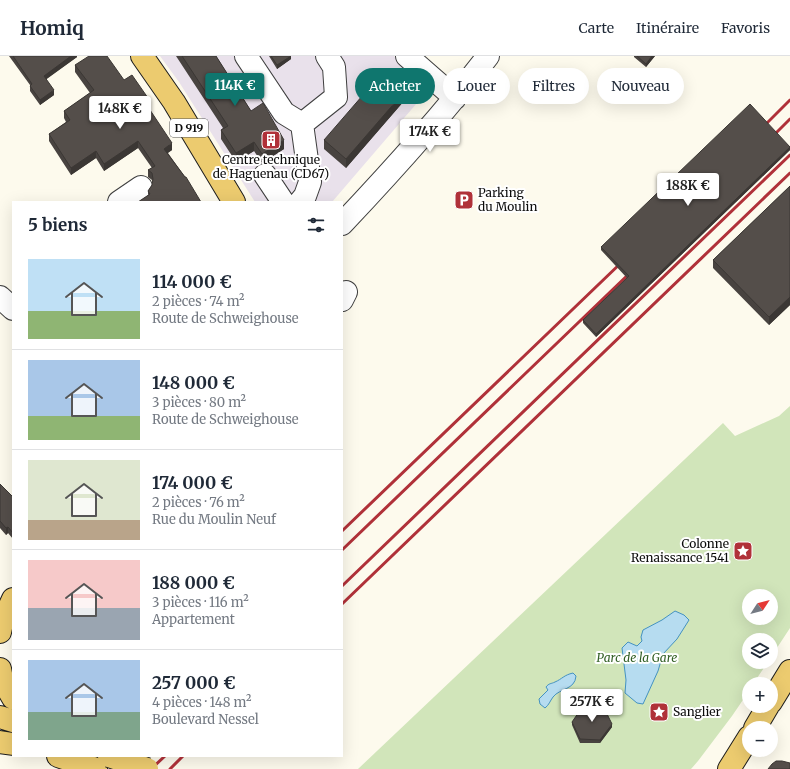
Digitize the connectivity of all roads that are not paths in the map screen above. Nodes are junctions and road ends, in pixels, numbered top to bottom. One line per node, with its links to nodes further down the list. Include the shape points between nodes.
1 (142, 56): 13 (main road, D 919, via 174,102)
2 (246, 56): 9 (street, via 284,113)
3 (326, 56): 9 (street, via 334,67 336,97)
4 (407, 56): 7 (street)
5 (488, 56): 6 (street)
6 (479, 68)
7 (443, 88)
8 (450, 104): 16 (street)
9 (302, 124): 15 (street, via 310,182 306,196)
10 (265, 175): 14 (street)
11 (141, 187): 12 (street)
12 (120, 201)
13 (233, 201)
14 (282, 201)
15 (301, 201)
16 (343, 223)
17 (0, 297): 18 (street)
18 (12, 308)
19 (12, 588): 20 (main road)
20 (0, 597)
21 (12, 601): 22 (main road)
22 (0, 632)
23 (0, 669): 26 (main road, via 2,679)
24 (790, 671): 25 (main road)
25 (778, 691)
26 (12, 696)
27 (0, 742): 28 (main road)
28 (12, 744)
29 (742, 748): 34 (main road)
30 (61, 757): 32 (main road)
31 (112, 757): 33 (main road, bridge)
32 (96, 769)
33 (147, 769)
34 (729, 769)

